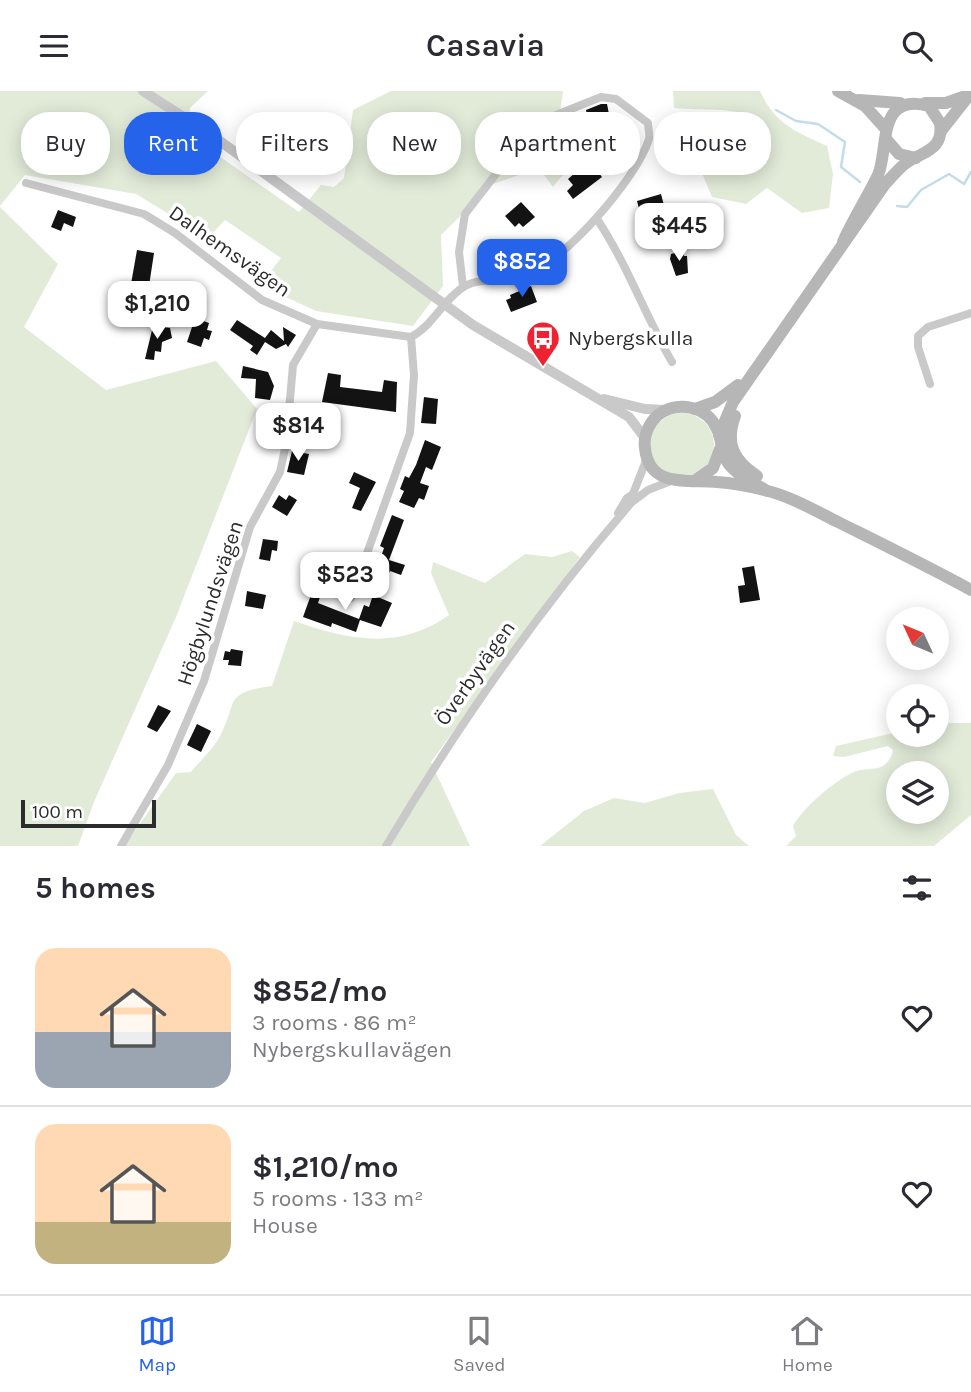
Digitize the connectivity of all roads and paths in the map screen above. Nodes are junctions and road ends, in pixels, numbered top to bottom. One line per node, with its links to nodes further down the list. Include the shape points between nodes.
1 (143, 91): 14 (street)
2 (838, 91): 4 (main road)
3 (971, 95): 6 (main road, via 946,103); 7 (main road)
4 (855, 99): 5 (main road); 8 (main road, via 873,113)
5 (900, 103): 6 (main road); 8 (main road, via 890,111)
6 (925, 103): 7 (main road, via 937,115)
7 (941, 131): 9 (main road, via 932,151)
8 (885, 133): 9 (main road, via 895,152); 12 (main road, via 878,175)
9 (916, 158): 12 (main road, via 895,173)
10 (26, 183): 16 (street, Dalhemsvägen, via 144,214 262,300)
11 (597, 219): 13 (street, via 519,279); 13 (street, via 650,137 648,123 616,99 601,97 543,125 470,206 461,225); 19 (street, via 620,253)
12 (843, 242): 18 (main road)
13 (463, 286): 14 (street)
14 (446, 306): 17 (street); 22 (street)
15 (971, 313): 21 (street, via 928,327 918,336)
16 (317, 324): 17 (street, Dalhemsvägen); 36 (street, Högbylundsvägen, via 293,365 280,472 250,527 204,681 168,765)
17 (411, 337): 35 (street, via 410,433)
18 (780, 337): 20 (main road); 32 (main road, via 766,369 737,411 729,440 739,462)
19 (672, 362)
20 (756, 368): 23 (main road, via 728,395); 25 (main road, via 727,413)
21 (930, 384)
22 (594, 397): 24 (street); 26 (street, via 629,417)
23 (695, 409): 24 (main road); 25 (main road, via 710,418)
24 (666, 410): 26 (main road, via 652,422)
25 (719, 435): 27 (main road)
26 (645, 438): 28 (main road)
27 (720, 449): 29 (main road, via 713,468); 31 (main road, via 729,465)
28 (647, 458): 30 (main road, via 656,472); 33 (street, Överbyvägen, via 633,494)
29 (695, 480): 30 (main road); 31 (main road)
30 (671, 481): 33 (street, Överbyvägen, via 632,502)
31 (767, 491): 32 (main road)
32 (795, 501): 34 (main road)
33 (607, 531): 37 (street, Överbyvägen, via 498,671)
34 (971, 590)
35 (351, 598)
36 (121, 846)
37 (386, 846)

